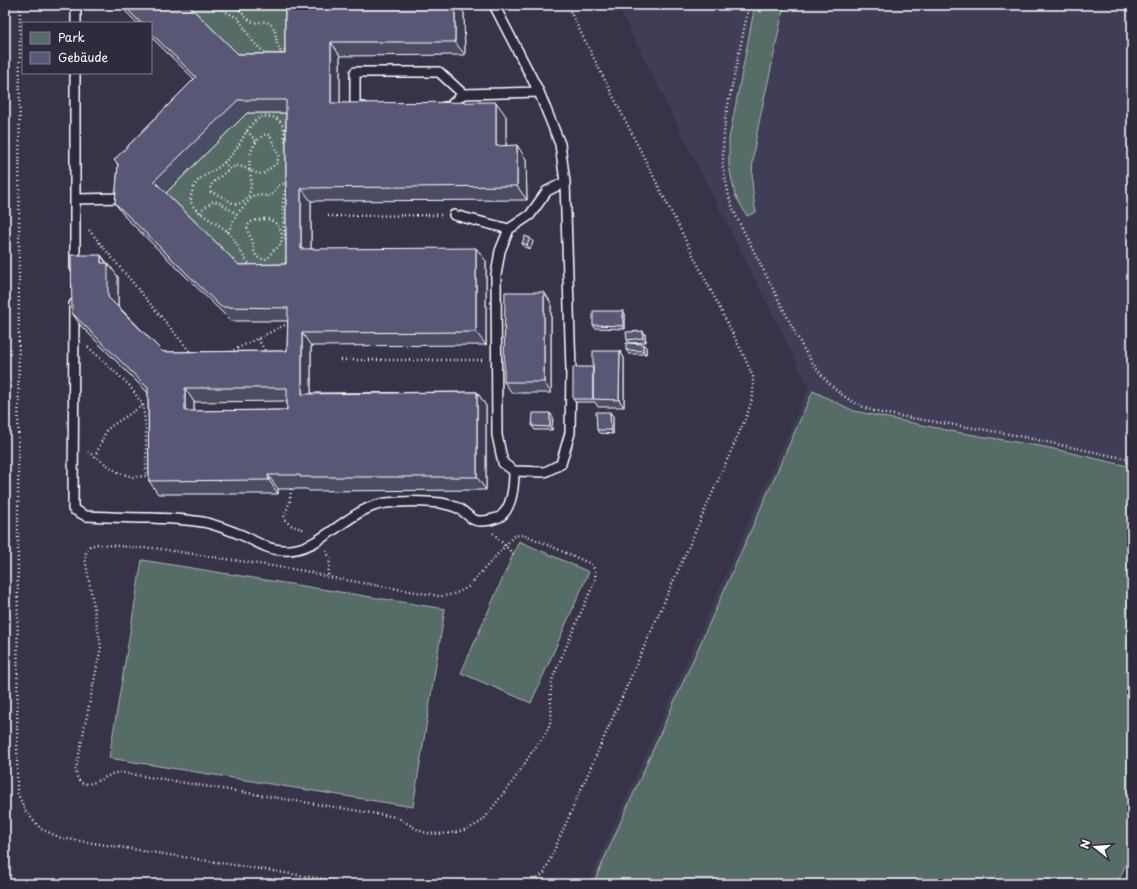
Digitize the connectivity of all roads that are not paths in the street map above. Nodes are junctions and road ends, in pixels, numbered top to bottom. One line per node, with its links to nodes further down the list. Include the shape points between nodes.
1 (76, 5): 3 (lane)
2 (494, 5): 5 (lane)
3 (76, 22)
4 (76, 74): 11 (lane)
5 (539, 92): 6 (lane); 9 (lane, via 560,144)
6 (463, 94): 7 (lane, via 439,72 355,72 355,106); 8 (lane, via 449,107)
7 (370, 106)
8 (436, 107)
9 (565, 182): 13 (lane, via 547,191 530,215); 16 (lane, via 570,432 561,464 545,472)
10 (125, 198): 11 (lane)
11 (75, 199): 14 (lane)
12 (454, 215): 13 (lane)
13 (509, 229): 16 (lane, via 500,251 496,275 497,435 503,463)
14 (74, 281)
15 (74, 296): 16 (lane, via 73,509 86,516 182,519 207,523 283,550 299,548 319,540 351,516 385,503 442,503 458,508 477,521 501,516 509,505)
16 (514, 470)

